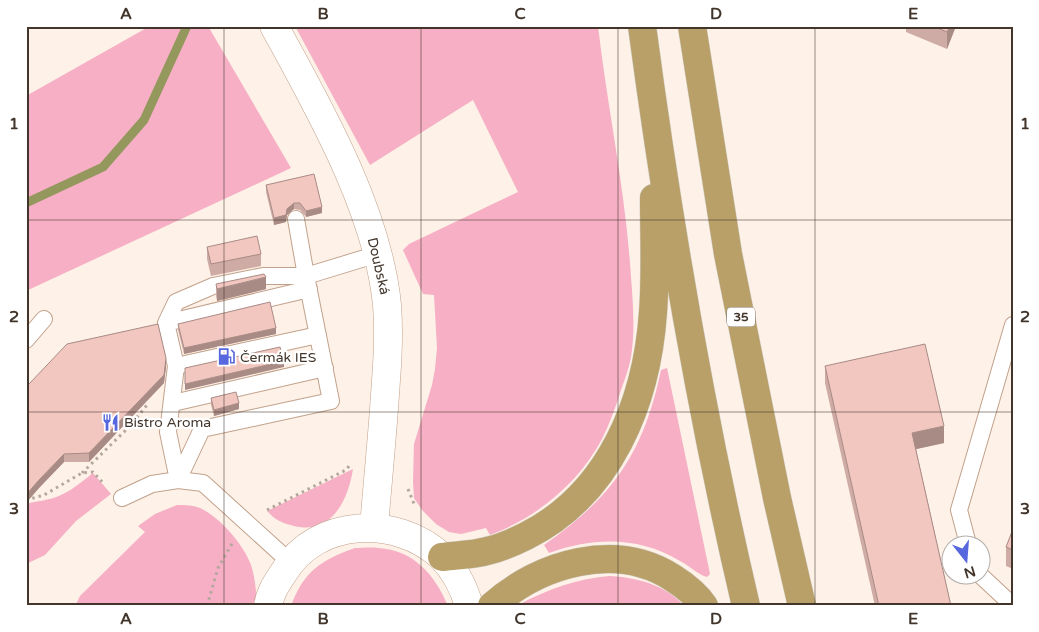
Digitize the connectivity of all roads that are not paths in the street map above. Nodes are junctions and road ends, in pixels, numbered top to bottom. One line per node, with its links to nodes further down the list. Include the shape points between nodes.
1 (274, 26): 6 (street, Doubská, via 316,101 369,224)
2 (642, 26): 4 (highway)
3 (692, 26): 29 (highway, 35, via 728,254)
4 (655, 124): 20 (highway, via 653,312 634,409 614,454 596,480 568,509 541,529 487,552); 28 (highway, via 723,510)
5 (296, 220): 7 (lane)
6 (378, 254): 7 (lane); 18 (street, Doubská, via 387,306 388,337)
7 (308, 283): 9 (lane); 9 (lane, via 263,276 213,286 176,302); 11 (lane)
8 (44, 319): 12 (lane)
9 (166, 324): 13 (lane)
10 (1013, 325): 19 (lane, via 959,510)
11 (318, 335): 13 (lane); 14 (lane)
12 (26, 340)
13 (176, 366): 15 (lane)
14 (324, 368): 15 (lane); 16 (lane, via 331,401 202,429)
15 (172, 402): 16 (lane, via 168,432)
16 (178, 480): 17 (lane, via 152,484); 21 (lane, via 203,483)
17 (122, 498)
18 (374, 527): 20 (street, via 405,534); 21 (street, via 331,534 309,545)
19 (965, 534)
20 (442, 557): 25 (street, via 459,581)
21 (290, 562): 24 (street, via 270,594)
22 (990, 584): 23 (lane)
23 (1013, 602)
24 (268, 606)
25 (468, 606)
26 (492, 606): 27 (highway, via 517,587 544,573 589,560 614,558 631,560 664,572 684,585)
27 (704, 606)
28 (746, 606)
29 (802, 606)

